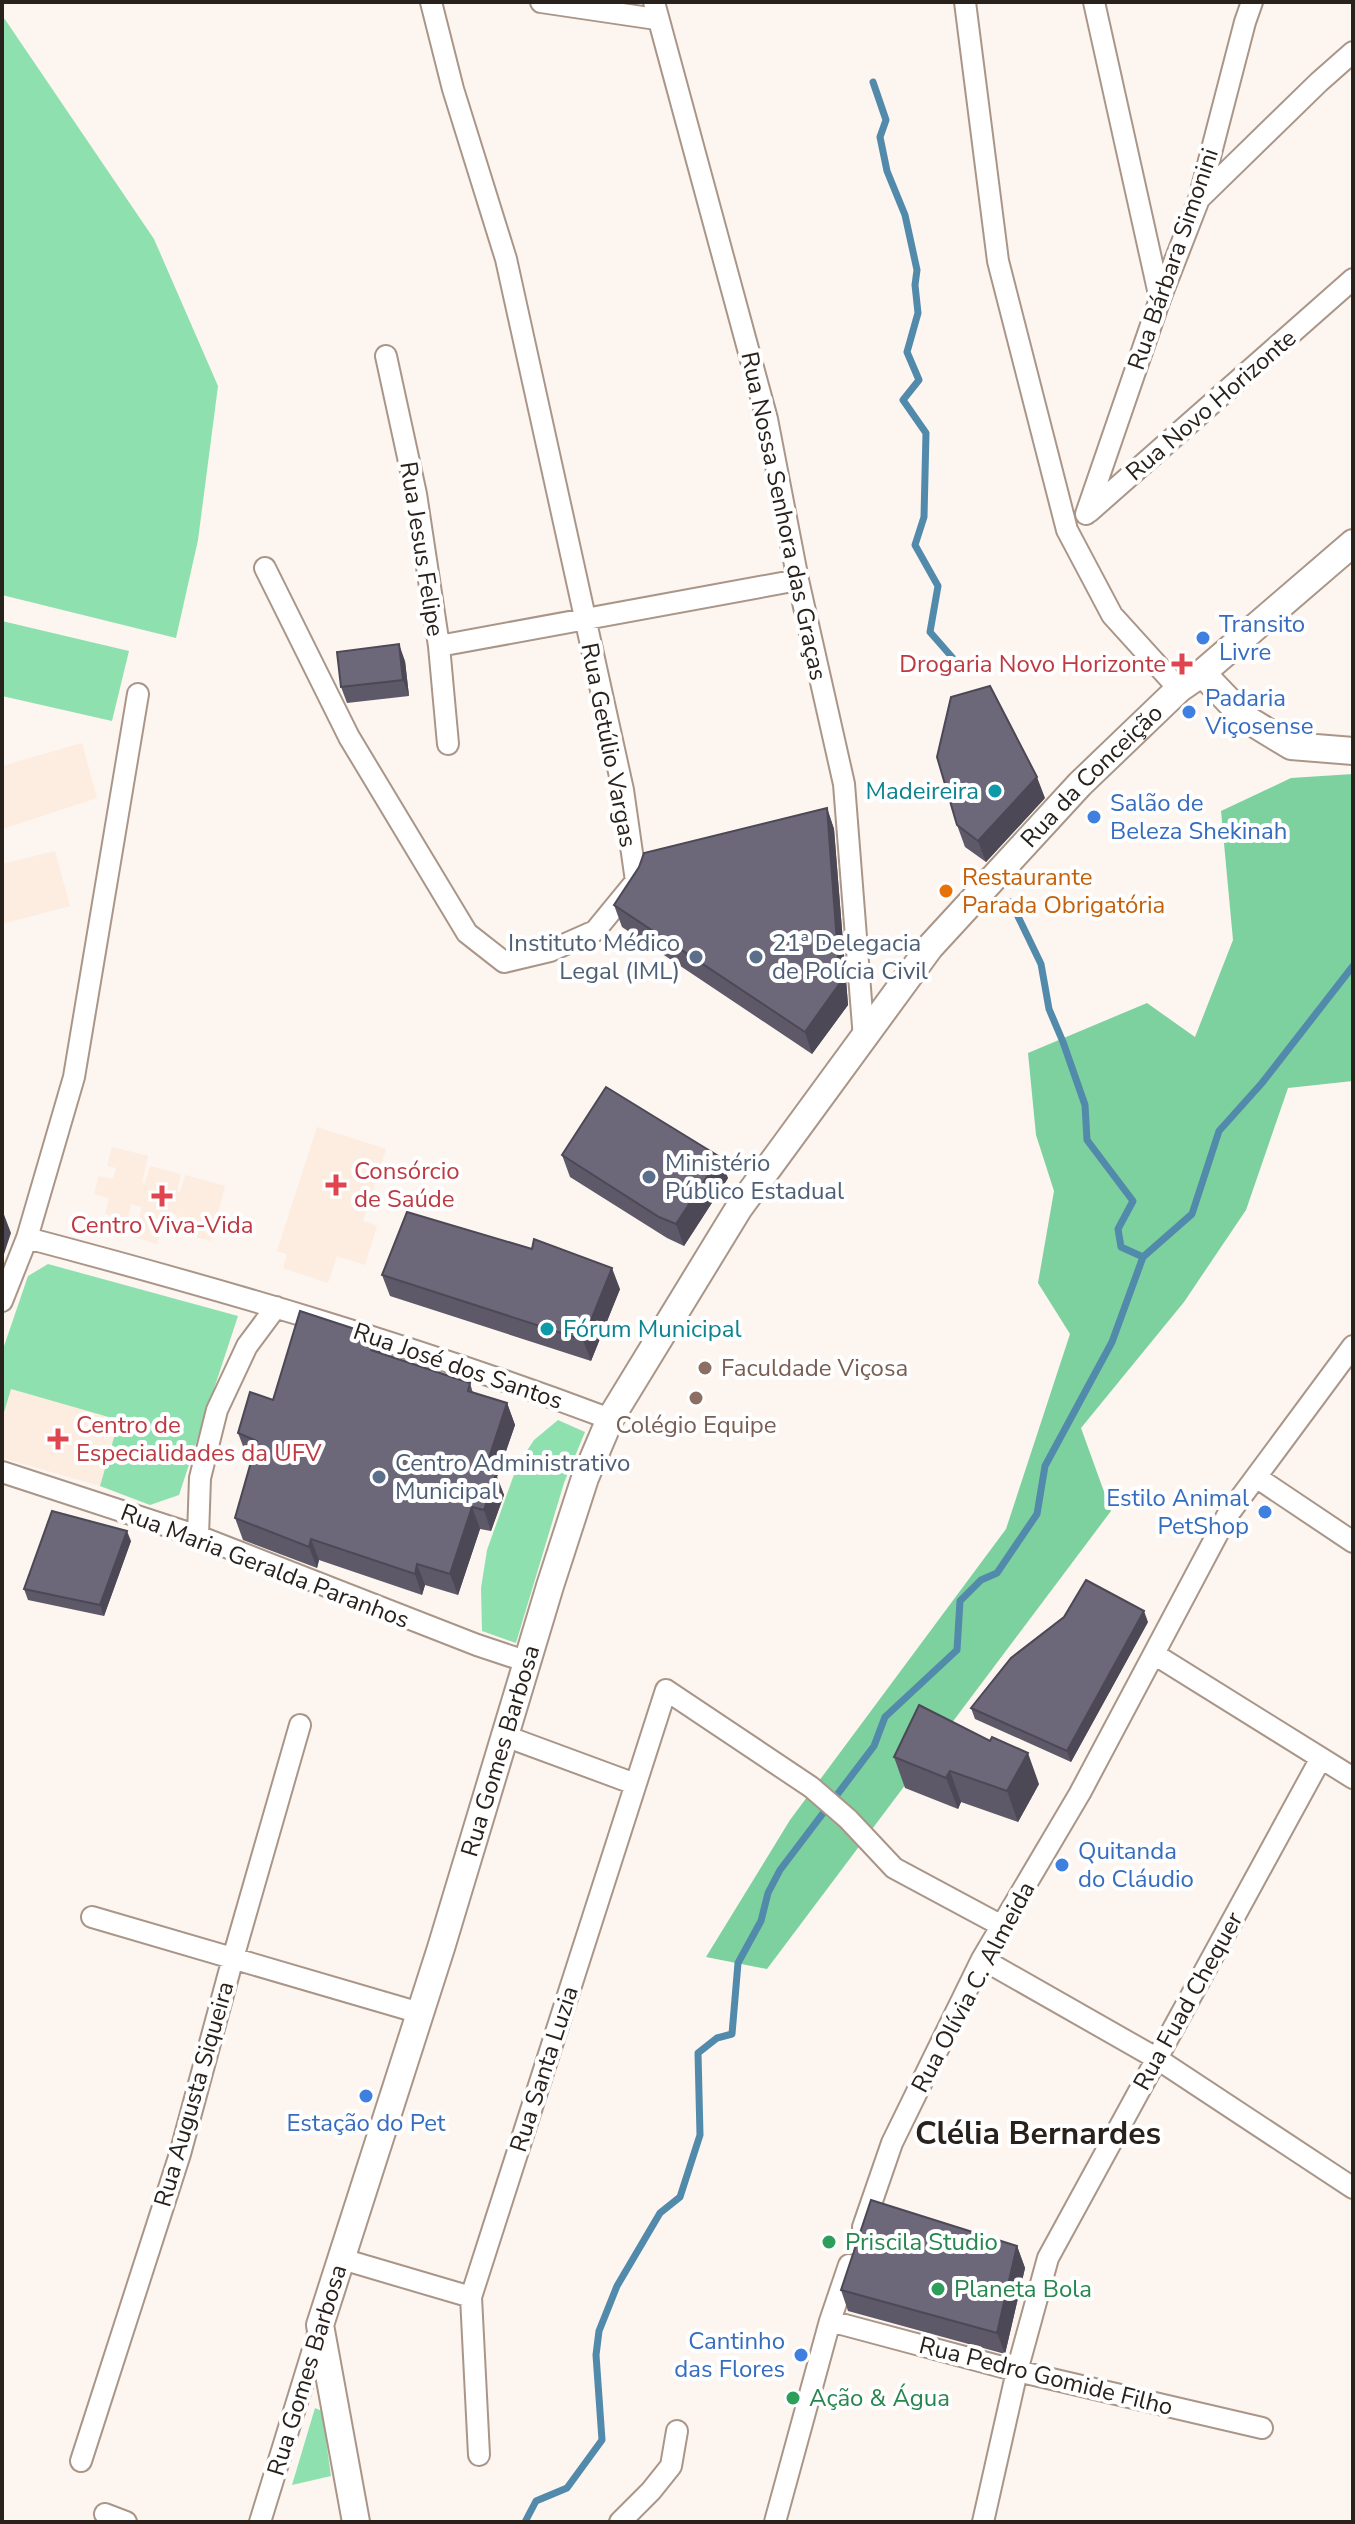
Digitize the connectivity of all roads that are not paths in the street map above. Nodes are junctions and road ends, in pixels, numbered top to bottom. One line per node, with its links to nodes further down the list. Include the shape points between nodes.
1 (431, 2): 18 (street, Rua Getúlio Vargas, via 506,259)
2 (541, 2): 6 (street)
3 (965, 2): 14 (street, via 998,261)
4 (1094, 2): 11 (street)
5 (1252, 2): 7 (street, Rua Bárbara Simonini)
6 (655, 10): 17 (street, Rua Nossa Senhora das Graças, via 767,419)
7 (1242, 12): 9 (street, Rua Bárbara Simonini)
8 (1353, 52): 9 (street)
9 (1199, 199): 11 (street, Rua Bárbara Simonini)
10 (1353, 279): 13 (street, Rua Novo Horizonte)
11 (1160, 299): 13 (street, Rua Bárbara Simonini)
12 (386, 356): 19 (street, Rua Jesus Felipe, via 416,494)
13 (1086, 514): 14 (street, Rua Novo Horizonte)
14 (1067, 530): 21 (street, via 1112,615)
15 (1353, 543): 20 (street, Rua da Conceição)
16 (265, 568): 18 (street, Rua Getúlio Vargas, via 349,737 451,907 467,933 504,962 550,951 595,931 636,881 623,790)
17 (798, 580): 18 (street); 25 (street, Rua Nossa Senhora das Graças, via 844,784)
18 (584, 621): 19 (street)
19 (439, 646): 23 (street, Rua Jesus Felipe)
20 (1202, 673): 21 (street, Rua da Conceição); 24 (street, via 1245,718 1291,746)
21 (1179, 689): 25 (street, Rua da Conceição, via 1080,784 941,935)
22 (138, 694): 26 (street, via 74,1077)
23 (448, 744)
24 (1353, 751)
25 (864, 1039): 30 (street, Rua Gomes Barbosa, via 739,1208)
26 (27, 1238): 27 (street); 28 (street, Rua José dos Santos)
27 (2, 1301)
28 (276, 1307): 30 (street, Rua José dos Santos); 33 (street, via 247,1346 217,1410 200,1478)
29 (1353, 1346): 32 (street, Rua Olívia C. Almeida)
30 (610, 1419): 36 (street, Rua Gomes Barbosa, via 581,1491)
31 (2, 1472): 33 (street, Rua Maria Geralda Paranhos)
32 (1256, 1477): 34 (street); 35 (street, Rua Olívia C. Almeida, via 1227,1516)
33 (198, 1536): 36 (street, Rua Maria Geralda Paranhos)
34 (1353, 1542)
35 (1154, 1654): 39 (street); 43 (street, Rua Olívia C. Almeida)
36 (528, 1662): 38 (street, Rua Gomes Barbosa)
37 (300, 1725): 44 (street, Rua Augusta Siqueira)
38 (505, 1736): 41 (street); 46 (street, Rua Gomes Barbosa)
39 (1321, 1758): 40 (street); 47 (street, Rua Fuad Chequer)
40 (1353, 1778)
41 (635, 1784): 43 (street, Rua Santa Luzia, via 666,1690 811,1787 894,1868); 50 (street, Rua Santa Luzia)
42 (92, 1917): 44 (street)
43 (1002, 1926): 45 (street, Rua Olívia C. Almeida)
44 (233, 1958): 46 (street); 57 (street, Rua Augusta Siqueira, via 180,2154)
45 (982, 1959): 47 (street); 51 (street, Rua Olívia C. Almeida, via 892,2143)
46 (420, 2013): 49 (street, Rua Gomes Barbosa)
47 (1156, 2058): 48 (street); 53 (street, Rua Fuad Chequer, via 1048,2258)
48 (1353, 2188)
49 (342, 2259): 50 (street); 52 (street, Rua Gomes Barbosa)
50 (471, 2297): 56 (street, Rua Santa Luzia)
51 (830, 2321): 53 (street, Rua Pedro Gomide Filho); 63 (street, Rua Olívia C. Almeida)
52 (320, 2325): 60 (street, Rua Gomes Barbosa); 61 (street)
53 (1017, 2371): 54 (street, Rua Pedro Gomide Filho); 64 (street, Rua Fuad Chequer)
54 (1262, 2428)
55 (677, 2431): 62 (street, via 671,2466)
56 (479, 2455)
57 (81, 2461)
58 (105, 2514): 59 (street)
59 (126, 2522)
60 (260, 2522)
61 (356, 2522)
62 (620, 2522)
63 (775, 2522)
64 (983, 2522)

